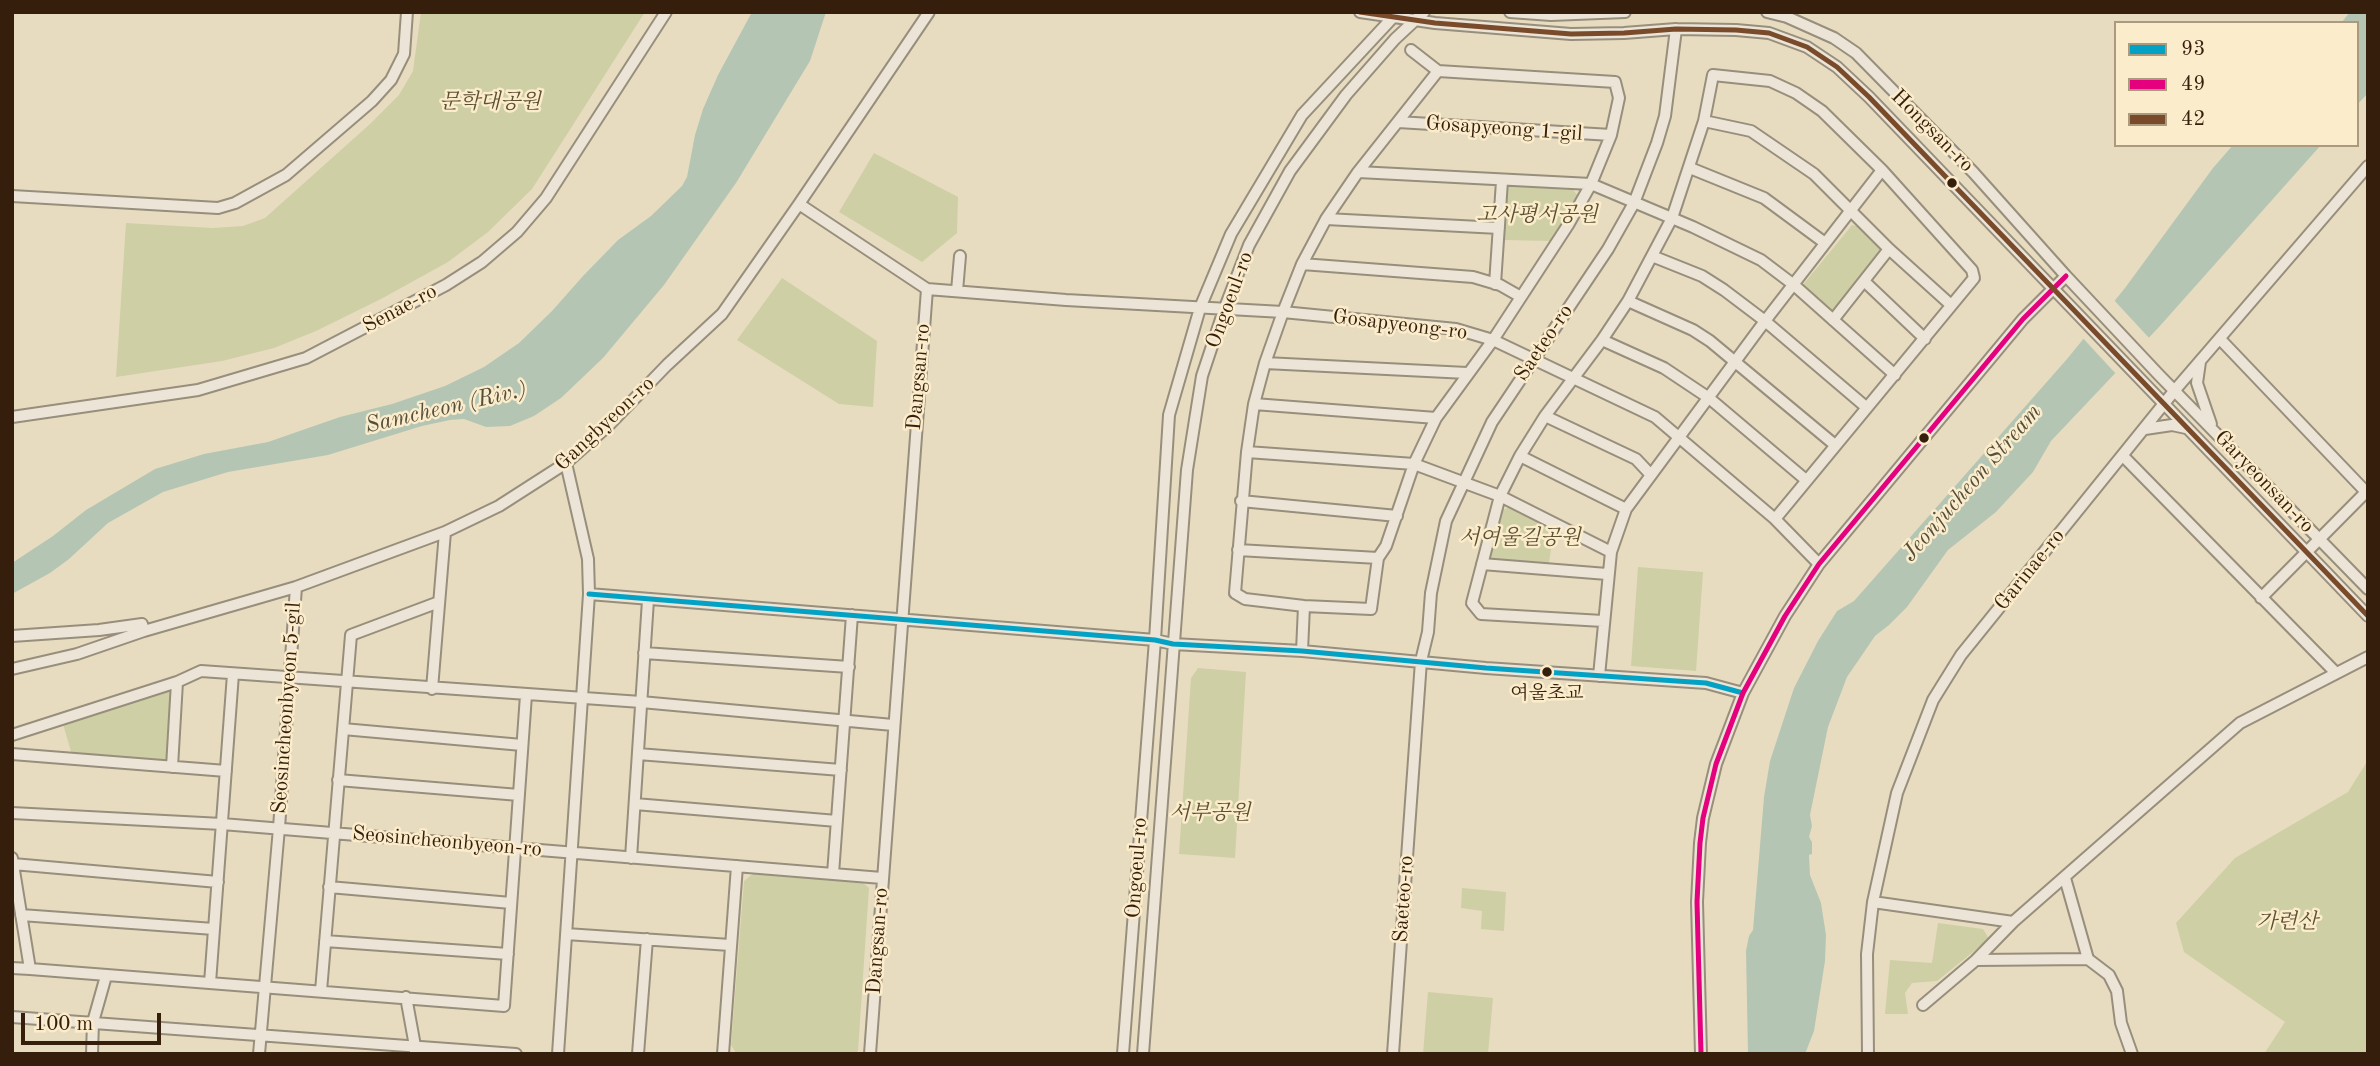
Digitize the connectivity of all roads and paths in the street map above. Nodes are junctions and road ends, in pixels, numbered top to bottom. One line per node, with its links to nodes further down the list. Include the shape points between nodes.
1 (407, 12): 22 (street, via 404,54 391,80 286,175 235,203 218,208)
2 (666, 12): 68 (street, Senae-ro, via 546,198 517,232 446,285 306,358 198,390)
3 (1360, 12): 8 (street, Hongsan-ro)
4 (1510, 12): 5 (street)
5 (1625, 12)
6 (1766, 12): 34 (street, Hongsan-ro, via 1787,17 1856,52)
7 (929, 13): 24 (street, Gangbyeon-ro)
8 (1396, 14): 9 (street, Hongsan-ro); 44 (street, Ongoeul-ro, via 1302,115 1231,234)
9 (1421, 16): 10 (street, Hongsan-ro, via 1571,34); 45 (street, Ongoeul-ro, via 1346,95 1290,171 1250,245)
10 (1676, 29): 23 (street, Saeteo-ro, via 1665,116); 38 (street, Hongsan-ro, via 1769,33 1807,47 1837,67)
11 (1411, 50): 12 (street)
12 (1438, 71): 14 (street, Gosapyeong 1-gil); 15 (street, via 1615,82 1619,98)
13 (1704, 121): 17 (street); 18 (street, via 1713,75 1770,81 1822,111); 25 (street, via 1751,131 1814,174)
14 (1398, 122): 15 (street, Gosapyeong 1-gil); 19 (street, Gosapyeong 1-gil)
15 (1611, 135): 21 (street)
16 (2368, 166): 49 (street, Garinae-ro)
17 (1690, 168): 26 (street); 29 (street, via 1764,198)
18 (1882, 170): 25 (street); 43 (street, via 1972,270 1974,278)
19 (1358, 172): 20 (street); 27 (street, Gosapyeong 1-gil)
20 (1502, 181): 21 (street); 28 (street)
21 (1591, 184): 23 (street); 41 (street)
22 (12, 196)
23 (1634, 203): 26 (street); 53 (street, Saeteo-ro)
24 (799, 204): 39 (street); 78 (street, Gangbyeon-ro, via 722,314)
25 (1850, 210): 29 (street); 30 (street)
26 (1672, 218): 32 (street); 37 (street, via 1761,260)
27 (1326, 219): 28 (street); 33 (street, Gosapyeong 1-gil)
28 (1499, 228): 36 (street)
29 (1825, 243): 37 (street)
30 (1889, 249): 35 (street); 43 (street)
31 (960, 256): 40 (street)
32 (1652, 256): 42 (street); 48 (street, via 1702,276)
33 (1302, 264): 36 (street, via 1473,277); 46 (street, Gosapyeong 1-gil)
34 (2070, 280): 38 (street); 59 (street, Hongsan-ro)
35 (1864, 281): 47 (street); 50 (street)
36 (1495, 284): 41 (street)
37 (1794, 285): 47 (street); 48 (street)
38 (2053, 288): 61 (street, Hongsan-ro); 96 (street)
39 (927, 289): 40 (street, Ongoeul-ro); 107 (street, Dangsan-ro)
40 (957, 291): 44 (street, Ongoeul-ro)
41 (1521, 297): 51 (street)
42 (1628, 301): 52 (street); 56 (street, via 1693,330)
43 (1951, 305): 50 (street)
44 (1200, 308): 45 (street, Gosapyeong-ro); 113 (street, Ongoeul-ro, via 1169,415)
45 (1224, 310): 46 (street, Gosapyeong-ro); 114 (street, Ongoeul-ro, via 1202,376 1187,470)
46 (1283, 312): 51 (street, Gosapyeong-ro, via 1457,329); 55 (street, Gosapyeong 1-gil)
47 (1833, 320): 58 (street)
48 (1765, 321): 56 (street); 66 (street)
49 (2220, 338): 54 (street, Garinae-ro); 83 (street)
50 (1925, 339): 58 (street)
51 (1493, 340): 53 (street, Gosapyeong-ro); 57 (street)
52 (1602, 340): 60 (street); 63 (street, via 1664,368)
53 (1534, 358): 60 (street, Gosapyeong-ro); 82 (street, Saeteo-ro, via 1492,422)
54 (2200, 361): 62 (street, Garinae-ro); 70 (street, via 2197,383)
55 (1265, 363): 57 (street); 64 (street, Gosapyeong 1-gil)
56 (1735, 363): 63 (street); 74 (street)
57 (1467, 373): 69 (street)
58 (1895, 374): 66 (street)
59 (2160, 375): 62 (street, Garyeonsan-ro)
60 (1573, 379): 67 (street); 73 (street, Gosapyeong-ro, via 1655,418)
61 (2147, 388): 65 (street, Garyeonsan-ro)
62 (2175, 390): 65 (street, Garinae-ro); 70 (street, Garyeonsan-ro)
63 (1709, 398): 73 (street); 81 (street)
64 (1254, 404): 69 (street); 75 (street, Gosapyeong 1-gil)
65 (2163, 405): 71 (street, Garyeonsan-ro); 72 (street, Garinae-ro)
66 (1866, 407): 74 (street)
67 (1545, 416): 76 (street); 80 (street, via 1636,459)
68 (12, 417)
69 (1436, 418): 79 (street)
70 (2211, 426): 90 (street, Garyeonsan-ro)
71 (2186, 428): 72 (street); 92 (street, Garyeonsan-ro)
72 (2145, 429): 77 (street, Garinae-ro)
73 (1680, 437): 80 (street); 88 (street, Gosapyeong-ro)
74 (1835, 445): 81 (street)
75 (1247, 452): 79 (street); 85 (street, Gosapyeong 1-gil)
76 (1520, 456): 84 (street); 86 (street)
77 (2123, 456): 101 (street); 161 (street, Garinae-ro, via 1961,654 1933,700 1897,793)
78 (566, 463): 89 (street, Gangbyeon-ro, via 499,506); 100 (street, via 588,559)
79 (1414, 464): 82 (street); 87 (street)
80 (1651, 475): 86 (street)
81 (1806, 480): 88 (street)
82 (1462, 482): 84 (street); 118 (street, Saeteo-ro, via 1441,541)
83 (2367, 492): 90 (street)
84 (1500, 496): 93 (street); 95 (street)
85 (1241, 501): 87 (street); 91 (street, Gosapyeong 1-gil)
86 (1626, 509): 93 (street)
87 (1397, 516): 94 (street)
88 (1775, 519): 96 (street, Gosapyeong-ro)
89 (445, 532): 98 (street, Gangbyeon-ro); 103 (street)
90 (2318, 538): 92 (street); 99 (street, Garyeonsan-ro)
91 (1238, 550): 94 (street); 104 (street, Gosapyeong 1-gil, via 1235,593 1245,599)
92 (2306, 550): 101 (street); 106 (street, Garyeonsan-ro)
93 (1611, 552): 97 (street)
94 (1378, 558): 104 (street, via 1371,609)
95 (1482, 564): 97 (street); 108 (street, via 1472,603 1481,614)
96 (1819, 565): 128 (street)
97 (1607, 574): 108 (street)
98 (296, 587): 110 (street, Gangbyeon-ro); 124 (street, Seosincheonbyeon 5-gil)
99 (2368, 589)
100 (589, 594): 102 (street); 130 (street)
101 (2261, 598): 121 (street)
102 (648, 600): 105 (street); 116 (street)
103 (439, 602): 126 (street, via 351,635); 127 (street)
104 (1304, 606): 115 (street)
105 (852, 615): 107 (street); 119 (street)
106 (2368, 616)
107 (901, 618): 113 (street); 133 (street, Dangsan-ro)
108 (1603, 621): 123 (street)
109 (99, 630): 110 (street, via 142,624); 111 (street); 112 (street)
110 (144, 631): 112 (street, Gangbyeon-ro)
111 (12, 636)
112 (122, 639): 120 (street, Gangbyeon-ro)
113 (1155, 640): 114 (street); 192 (street, Ongoeul-ro)
114 (1173, 644): 115 (street); 193 (street, Ongoeul-ro)
115 (1302, 651): 118 (street)
116 (644, 653): 119 (street); 131 (street)
117 (2368, 657): 121 (street)
118 (1421, 661): 123 (street); 194 (street, Saeteo-ro)
119 (849, 667): 132 (street)
120 (12, 669)
121 (2336, 673): 158 (street, via 2240,723)
122 (233, 674): 124 (street); 125 (street, via 201,671); 141 (street)
123 (1599, 676): 128 (street, via 1706,683)
124 (289, 678): 126 (street); 148 (street, Seosincheonbyeon 5-gil)
125 (177, 682): 135 (street); 139 (street)
126 (347, 682): 127 (street); 134 (street)
127 (432, 688): 129 (street)
128 (1743, 692): 195 (street, via 1716,764 1700,843)
129 (526, 695): 130 (street); 136 (street)
130 (582, 699): 131 (street); 151 (street)
131 (641, 702): 132 (street); 138 (street)
132 (844, 721): 133 (street); 140 (street)
133 (893, 725): 157 (street, Dangsan-ro)
134 (342, 730): 136 (street); 142 (street)
135 (12, 735)
136 (522, 745): 143 (street)
137 (12, 754): 139 (street)
138 (638, 754): 140 (street); 144 (street)
139 (172, 766): 141 (street)
140 (841, 769): 146 (street)
141 (226, 771): 147 (street)
142 (338, 780): 143 (street); 149 (street)
143 (519, 795): 150 (street)
144 (635, 804): 146 (street); 153 (street)
145 (12, 813): 147 (street, Seosincheonbyeon-ro)
146 (837, 821): 156 (street)
147 (222, 824): 148 (street, Seosincheonbyeon-ro); 159 (street)
148 (279, 828): 149 (street, Seosincheonbyeon-ro); 177 (street, Seosincheonbyeon 5-gil)
149 (333, 833): 150 (street, Seosincheonbyeon-ro); 160 (street)
150 (515, 848): 151 (street, Seosincheonbyeon-ro); 162 (street)
151 (572, 853): 153 (street, Seosincheonbyeon-ro); 166 (street)
152 (12, 858): 154 (street)
153 (631, 858): 155 (street, Seosincheonbyeon-ro)
154 (13, 864): 159 (street); 163 (street)
155 (737, 866): 156 (street, Seosincheonbyeon-ro); 169 (street)
156 (833, 874): 157 (street, Seosincheonbyeon-ro)
157 (882, 878): 191 (street, Dangsan-ro)
158 (2064, 878): 164 (street); 171 (street)
159 (218, 881): 165 (street)
160 (329, 887): 162 (street); 168 (street)
161 (1873, 902): 164 (street); 196 (street, Garinae-ro, via 1867,954)
162 (511, 903): 170 (street)
163 (21, 915): 165 (street); 174 (street)
164 (2013, 922): 172 (street)
165 (214, 929): 176 (street)
166 (566, 934): 167 (street); 188 (street)
167 (647, 939): 169 (street); 189 (street)
168 (324, 941): 170 (street); 178 (street)
169 (730, 945): 190 (street)
170 (508, 954): 179 (street, via 504,1006)
171 (2088, 959): 172 (street); 197 (street, via 2109,975 2117,992)
172 (1976, 960): 180 (street)
173 (12, 968): 174 (street)
174 (30, 969): 175 (street)
175 (106, 976): 176 (street); 182 (street)
176 (210, 984): 177 (street)
177 (265, 987): 178 (street); 183 (street, Seosincheonbyeon 5-gil)
178 (321, 991): 179 (street)
179 (406, 997): 184 (street)
180 (1923, 1005)
181 (12, 1017): 182 (street)
182 (93, 1022): 183 (street); 185 (street)
183 (261, 1035): 184 (street); 186 (street, Seosincheonbyeon 5-gil)
184 (415, 1050): 187 (street)
185 (92, 1054)
186 (260, 1054)
187 (516, 1054)
188 (558, 1054)
189 (638, 1054)
190 (723, 1054)
191 (870, 1054)
192 (1123, 1054)
193 (1143, 1054)
194 (1393, 1054)
195 (1701, 1054)
196 (1868, 1054)
197 (2132, 1054)

